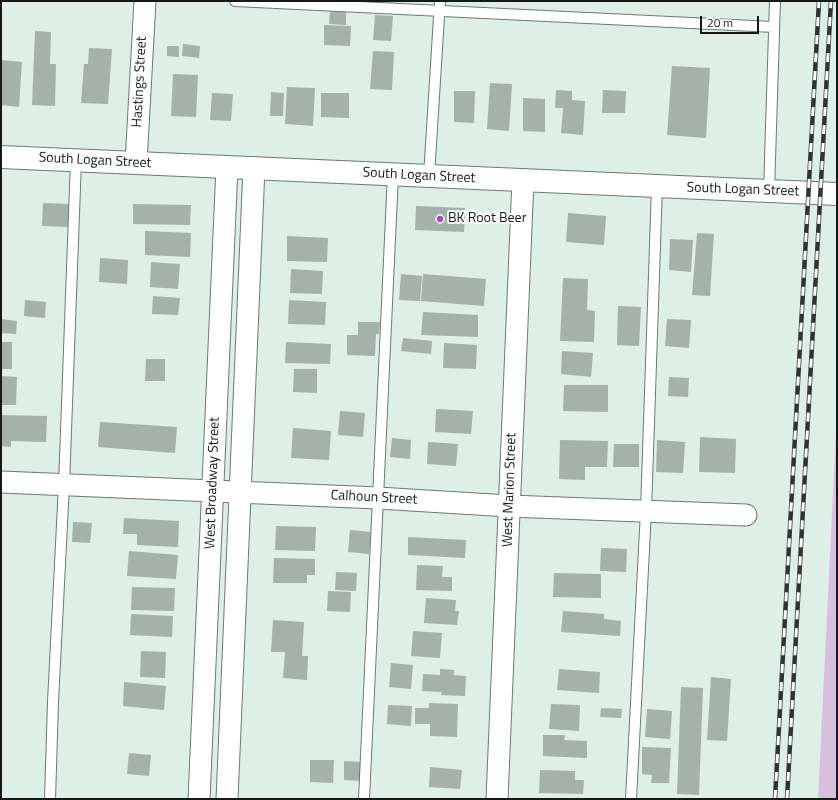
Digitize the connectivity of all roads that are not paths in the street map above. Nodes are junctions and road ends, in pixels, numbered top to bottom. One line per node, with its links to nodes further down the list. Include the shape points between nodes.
1 (145, 1): 8 (street, Hastings Street)
2 (235, 1): 4 (lane)
3 (775, 1): 5 (lane)
4 (439, 6): 5 (lane); 12 (lane)
5 (774, 27): 15 (lane)
6 (1, 157): 7 (street, South Logan Street)
7 (76, 160): 8 (street, South Logan Street); 18 (lane)
8 (136, 163): 9 (street, South Logan Street)
9 (227, 167): 10 (street, South Logan Street); 19 (street, West Broadway Street)
10 (254, 168): 11 (street, South Logan Street); 20 (street, West Broadway Street)
11 (393, 174): 12 (street, South Logan Street); 21 (lane)
12 (429, 176): 13 (street, South Logan Street)
13 (523, 180): 14 (street, South Logan Street); 22 (street, West Marion Street)
14 (657, 186): 15 (street, South Logan Street); 23 (lane)
15 (769, 191): 16 (street, South Logan Street)
16 (837, 194)
17 (1, 482): 18 (street, Calhoun Street)
18 (64, 485): 19 (street, Calhoun Street); 25 (lane)
19 (213, 491): 20 (street, Calhoun Street); 26 (street, West Broadway Street)
20 (240, 492): 21 (street, Calhoun Street); 27 (street, West Broadway Street)
21 (378, 498): 22 (street, Calhoun Street); 28 (lane)
22 (509, 506): 23 (street, Calhoun Street); 29 (street, West Marion Street)
23 (646, 511): 24 (street, Calhoun Street); 30 (lane)
24 (746, 515)
25 (50, 799)
26 (199, 799)
27 (227, 799)
28 (364, 799)
29 (496, 799)
30 (631, 799)

